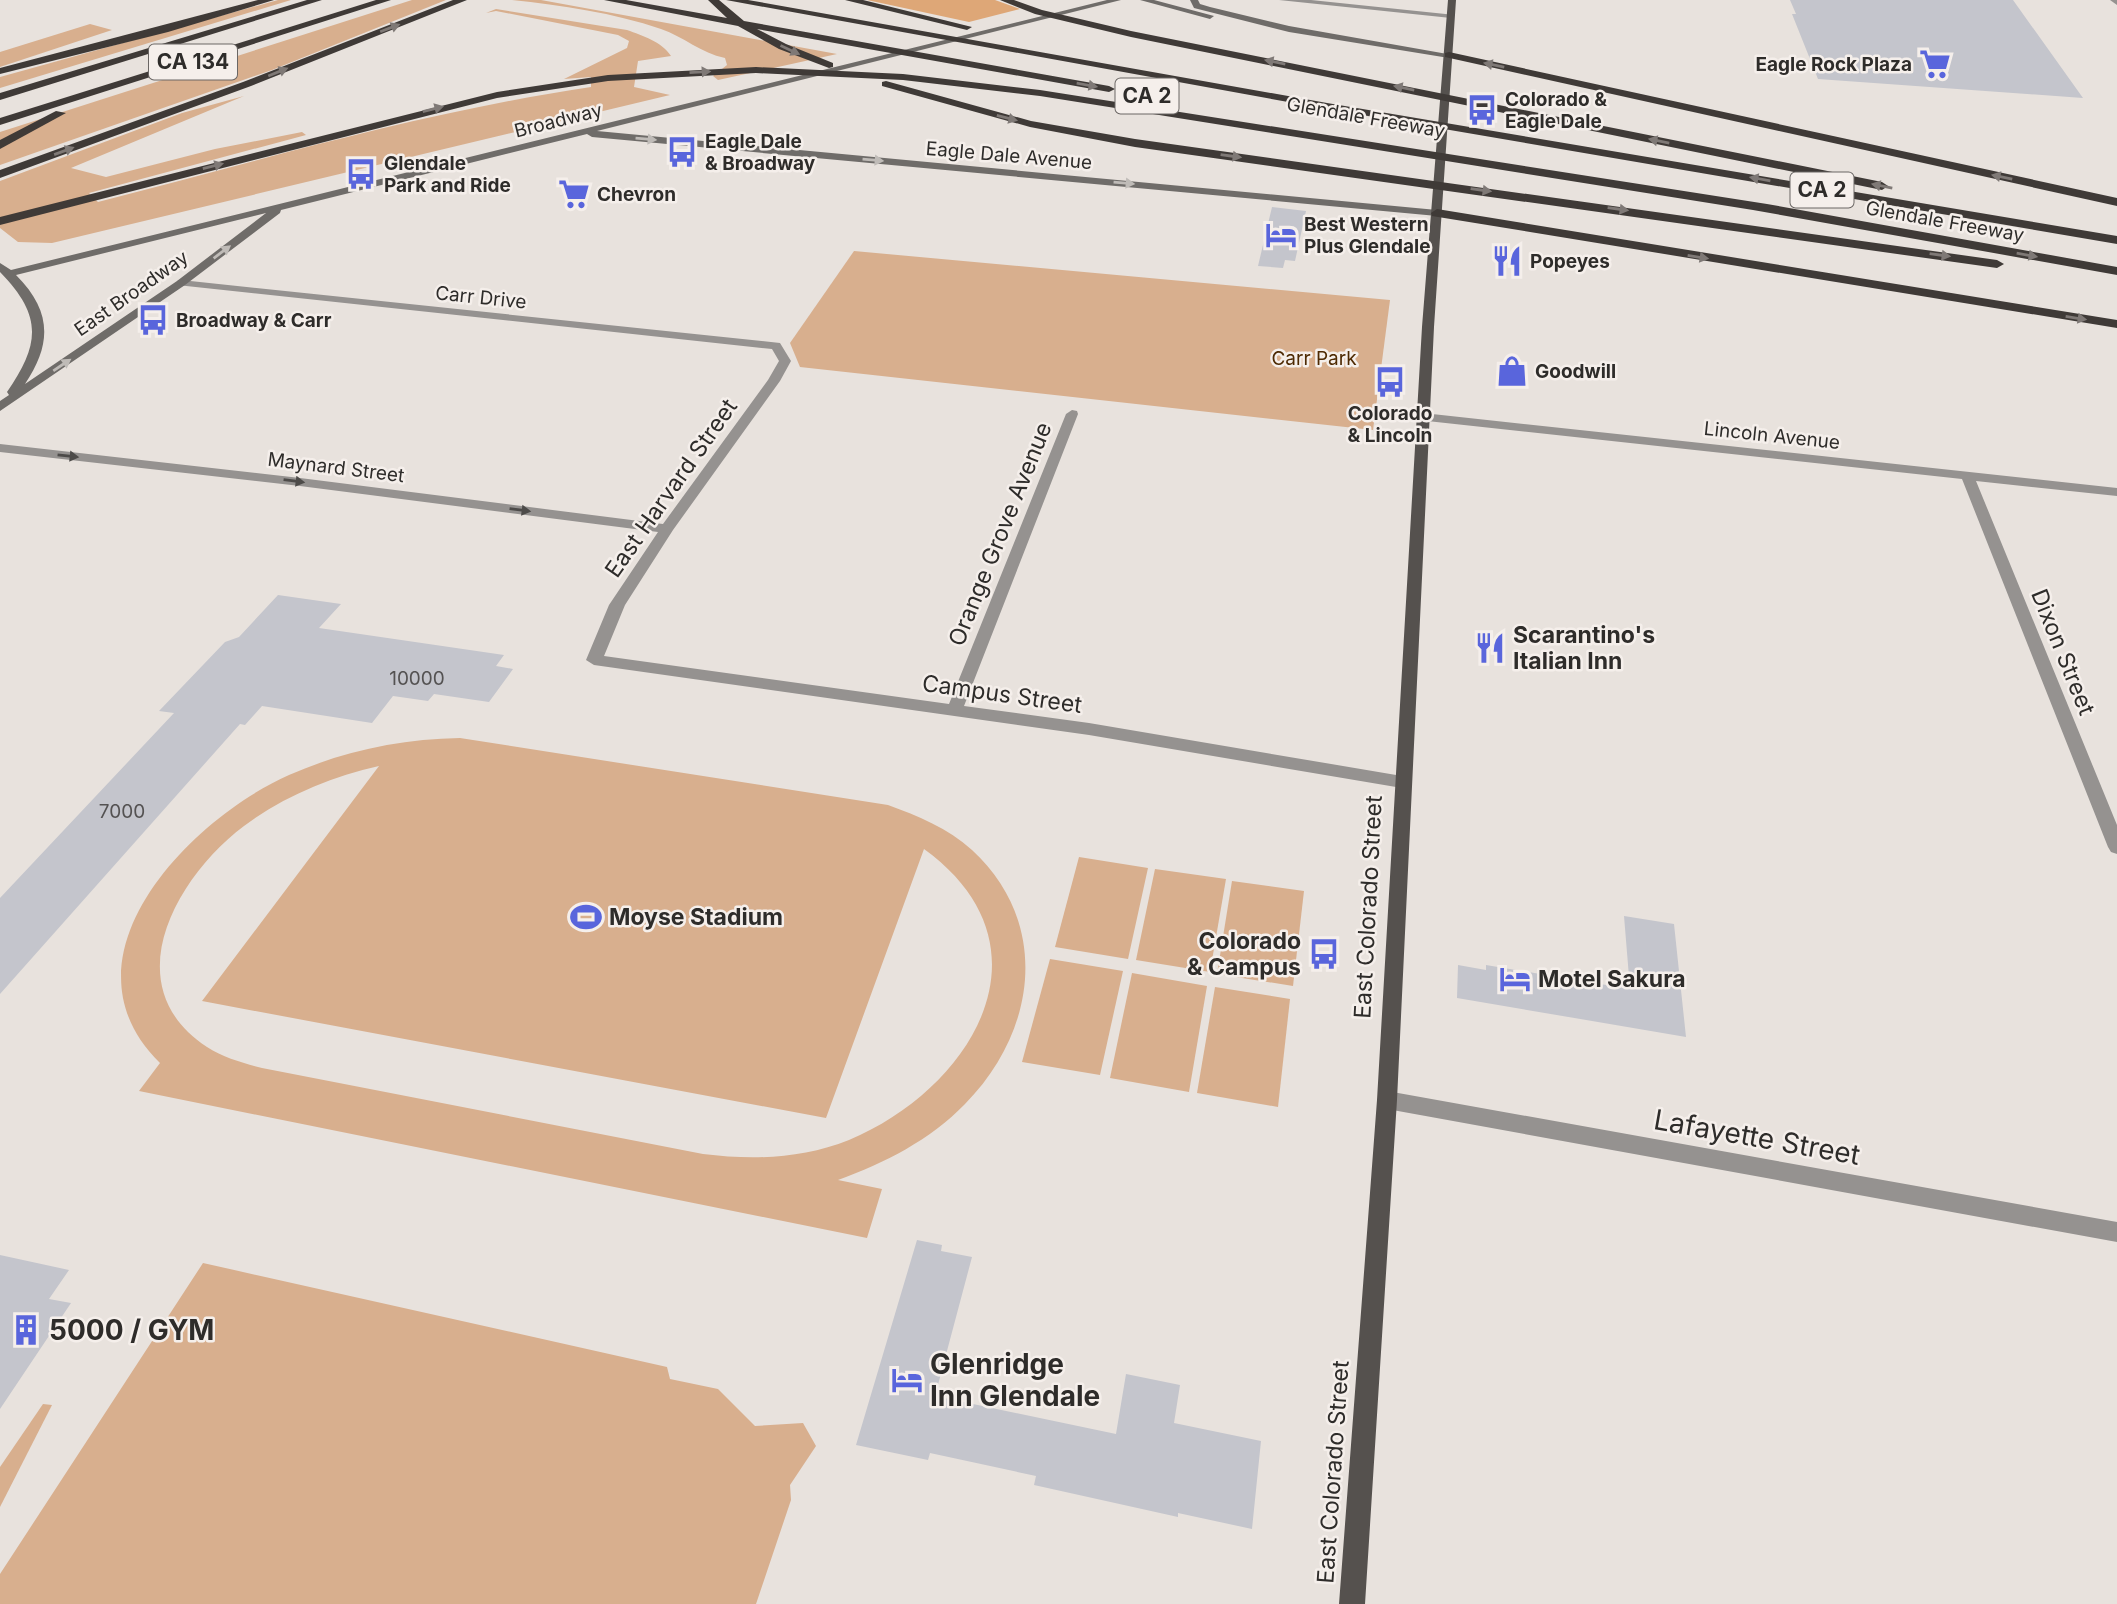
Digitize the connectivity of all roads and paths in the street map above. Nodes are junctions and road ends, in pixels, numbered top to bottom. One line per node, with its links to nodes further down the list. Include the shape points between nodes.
1 (269, 0): 24 (highway)
2 (317, 0): 27 (highway, CA 134)
3 (360, 0): 29 (highway)
4 (386, 0): 30 (highway, CA 134)
5 (462, 0): 34 (highway, one-way to 5)
6 (609, 0): 26 (highway, CA 2, one-way to 26)
7 (713, 0): 43 (highway, one-way to 43, via 738,22 810,58 961,107 1030,124 1135,143)
8 (731, 0): 25 (highway, Glendale Freeway / CA 2)
9 (850, 0): 21 (highway)
10 (1005, 0): 39 (highway, one-way to 10, via 1131,34)
11 (1117, 0): 32 (main road, Broadway)
12 (1144, 0): 20 (main road)
13 (1194, 0): 20 (main road, via 1197,6)
14 (1283, 0): 18 (street)
15 (1452, 0): 18 (main road, East Colorado Street)
16 (331, 4): 29 (highway)
17 (201, 8): 33 (highway, via 171,37 106,85)
18 (1451, 15): 23 (main road, East Colorado Street)
19 (157, 20): 24 (highway)
20 (1289, 29): 23 (main road)
21 (1011, 36)
22 (1051, 44): 25 (highway)
23 (1449, 55): 35 (highway, one-way to 23); 37 (main road, East Colorado Street)
24 (0, 70)
25 (1176, 78): 40 (highway, Glendale Freeway / CA 2, one-way to 25)
26 (1120, 91)
27 (0, 97)
28 (1187, 103): 31 (highway, Glendale Freeway / CA 2)
29 (0, 110)
30 (0, 122)
31 (1318, 132): 38 (highway, one-way to 31, via 453,104 584,81 659,74 756,69 940,80); 42 (highway, Glendale Freeway / CA 2, one-way to 42)
32 (578, 133): 36 (main road, Broadway); 37 (main road, Eagle Dale Avenue, one-way to 37)
33 (0, 145)
34 (0, 174)
35 (2117, 202)
36 (282, 207): 41 (main road, Broadway); 44 (main road, East Broadway, one-way to 36)
37 (1437, 213): 45 (highway, one-way to 45); 49 (main road, East Colorado Street)
38 (0, 220)
39 (2117, 233)
40 (2117, 240)
41 (4, 270): 47 (main road, via 36,307 41,330 31,369)
42 (2117, 271)
43 (2117, 281)
44 (181, 283): 46 (street, Carr Drive); 47 (main road, East Broadway, one-way to 44)
45 (2117, 324)
46 (776, 346): 53 (street, East Harvard Street, via 785,360 774,381)
47 (2, 405)
48 (1072, 414): 55 (street, Orange Grove Avenue)
49 (1423, 416): 51 (street, Lincoln Avenue); 56 (main road, East Colorado Street)
50 (0, 448): 53 (street, Maynard Street, one-way to 53)
51 (1967, 475): 52 (street, Lincoln Avenue); 57 (street, Dixon Street)
52 (2117, 492)
53 (667, 529): 54 (street, East Harvard Street, via 617,605)
54 (594, 660): 55 (street, Campus Street)
55 (954, 711): 56 (street, Campus Street)
56 (1402, 782): 58 (main road, East Colorado Street)
57 (2117, 847)
58 (1387, 1100): 59 (street, Lafayette Street); 60 (main road, East Colorado Street)
59 (2117, 1232)
60 (1352, 1604)

